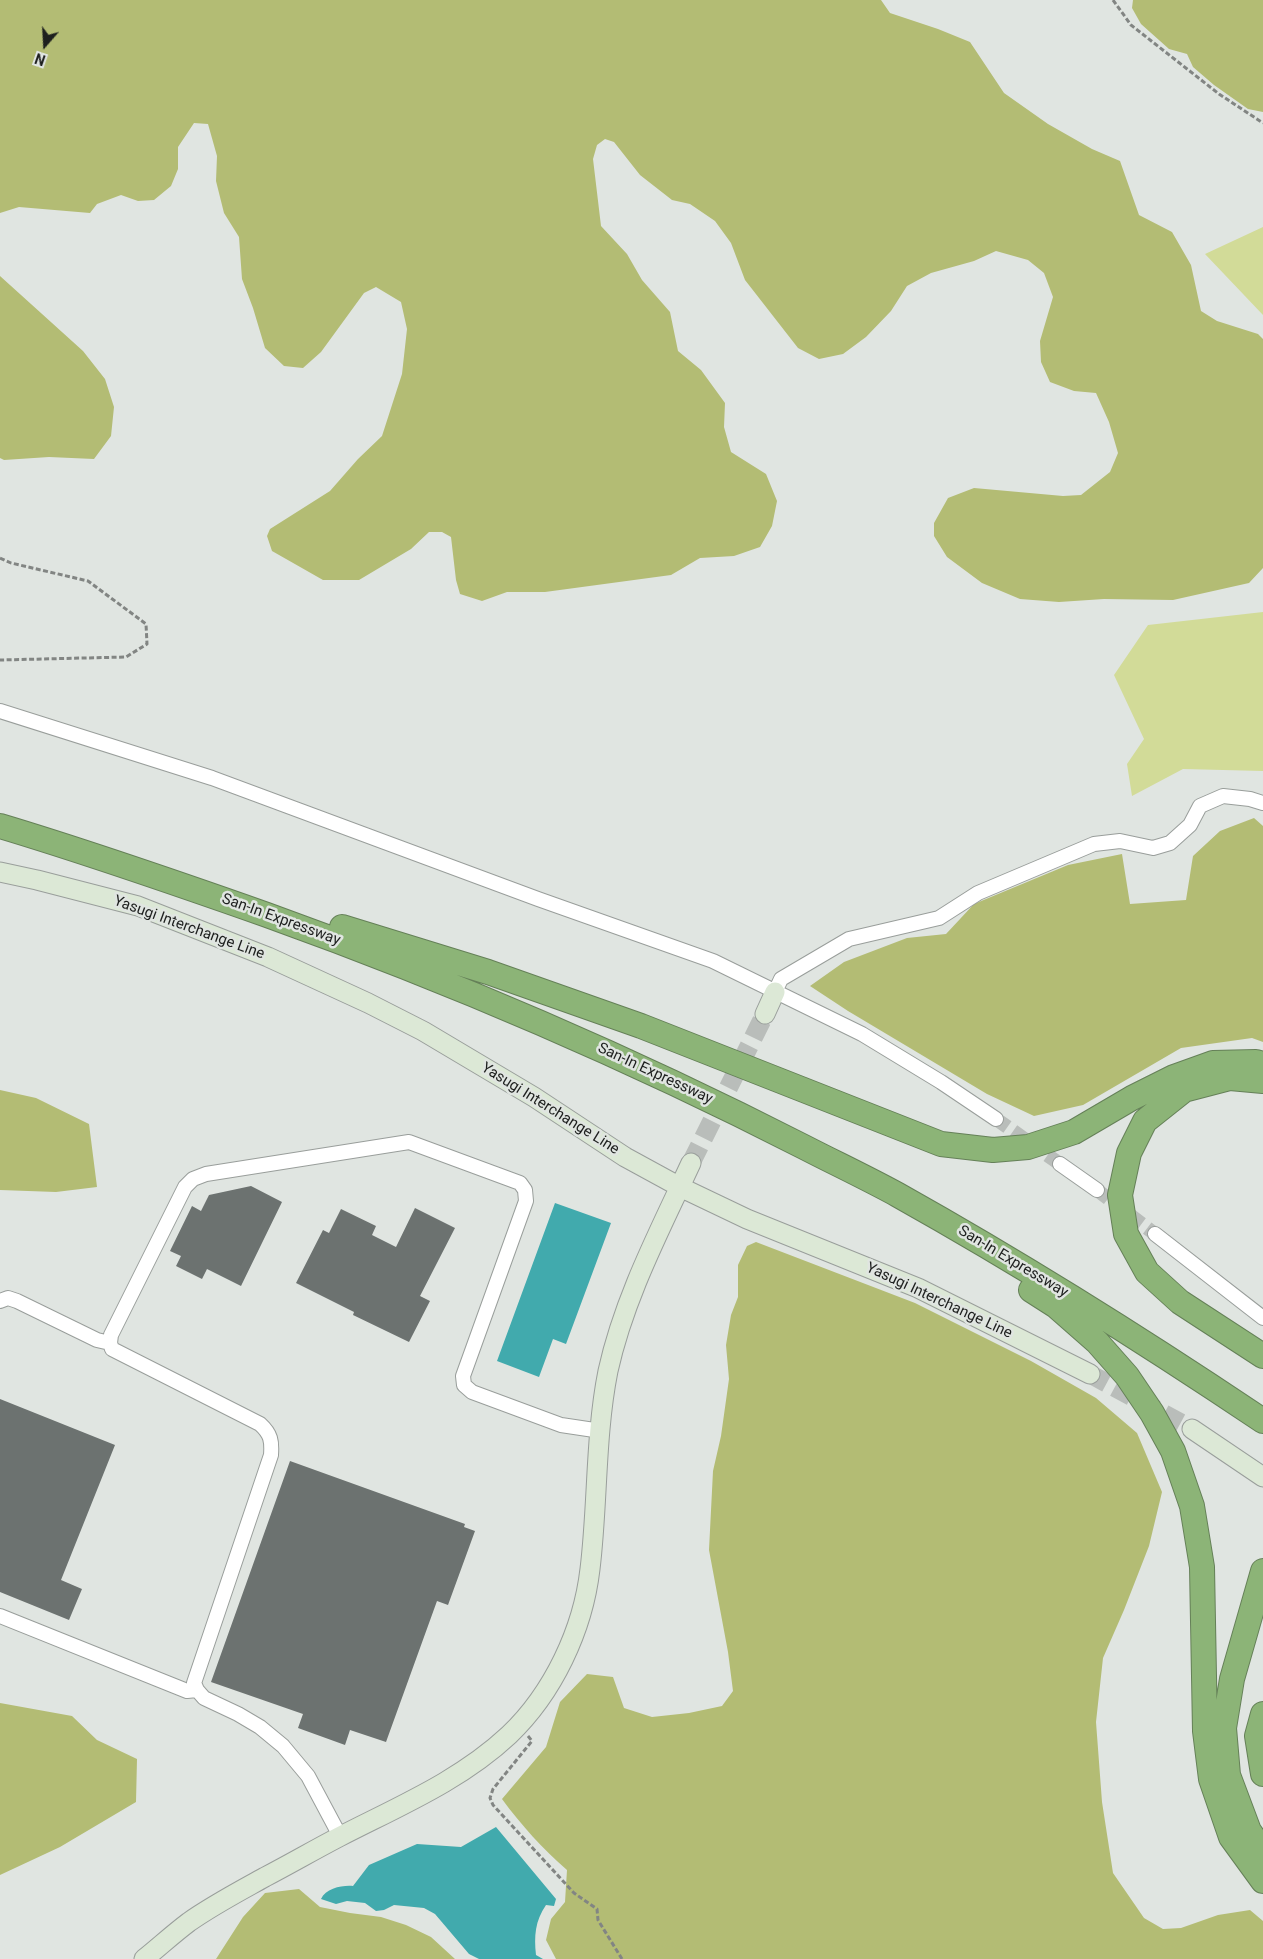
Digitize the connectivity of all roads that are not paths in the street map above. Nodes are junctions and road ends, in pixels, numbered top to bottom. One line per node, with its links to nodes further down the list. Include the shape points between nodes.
1 (0, 711): 6 (street, via 212,778 713,961)
2 (1263, 803): 6 (street, via 1223,796 1200,806 1190,825 1170,843 1153,848 1120,841 1094,844 978,893 939,918 849,939 782,979)
3 (0, 826): 4 (highway, San-In Expressway)
4 (72, 847): 8 (highway, via 488,972 641,1026 941,1144 992,1150 1028,1147 1074,1132 1132,1098 1182,1074 1214,1063); 16 (highway, San-In Expressway, via 346,944 575,1037 738,1113 894,1193)
5 (0, 872): 13 (main road, Yasugi Interchange Line, via 138,906 268,956 423,1031 534,1097 625,1157)
6 (774, 992): 7 (main road); 10 (street, via 862,1034)
7 (765, 1014)
8 (1263, 1064)
9 (1263, 1081): 20 (highway, via 1230,1078 1184,1090 1145,1121 1129,1153 1120,1195 1126,1234 1147,1272 1180,1302)
10 (996, 1119)
11 (691, 1163): 13 (main road)
12 (1060, 1164): 14 (street)
13 (680, 1186): 21 (main road, Yasugi Interchange Line, via 747,1220 918,1288); 24 (main road, via 620,1325 608,1372)
14 (1097, 1190)
15 (1155, 1234): 18 (street)
16 (989, 1247): 22 (highway, San-In Expressway, via 1170,1359); 35 (highway, via 1012,1278 1056,1306 1103,1349 1127,1376 1173,1451 1192,1506 1202,1567 1205,1731 1211,1779 1231,1837)
17 (0, 1301): 19 (street, via 8,1298 17,1301 97,1340)
18 (1263, 1318)
19 (110, 1343): 24 (street, via 111,1335 185,1187 193,1178 409,1142 520,1183 525,1190 526,1201 463,1376 464,1385 472,1392 561,1426); 29 (street, via 112,1349 260,1424 272,1440 271,1455 196,1676)
20 (1263, 1356)
21 (1090, 1374)
22 (1263, 1422)
23 (1192, 1430): 25 (main road)
24 (600, 1431): 33 (main road, via 590,1572 578,1622 559,1668 529,1714 489,1753 467,1769 383,1816)
25 (1263, 1476)
26 (1263, 1571): 34 (highway, via 1232,1679 1224,1728 1228,1775 1250,1831)
27 (0, 1616): 29 (street, via 187,1690)
28 (1263, 1625): 32 (highway, via 1248,1676 1239,1729 1242,1771)
29 (197, 1690): 33 (street, via 204,1698 260,1726 283,1746 308,1776)
30 (1263, 1714): 31 (highway, via 1257,1736)
31 (1263, 1774)
32 (1263, 1824)
33 (340, 1836): 36 (main road, via 189,1922)
34 (1263, 1851)
35 (1263, 1881)
36 (144, 1959)

